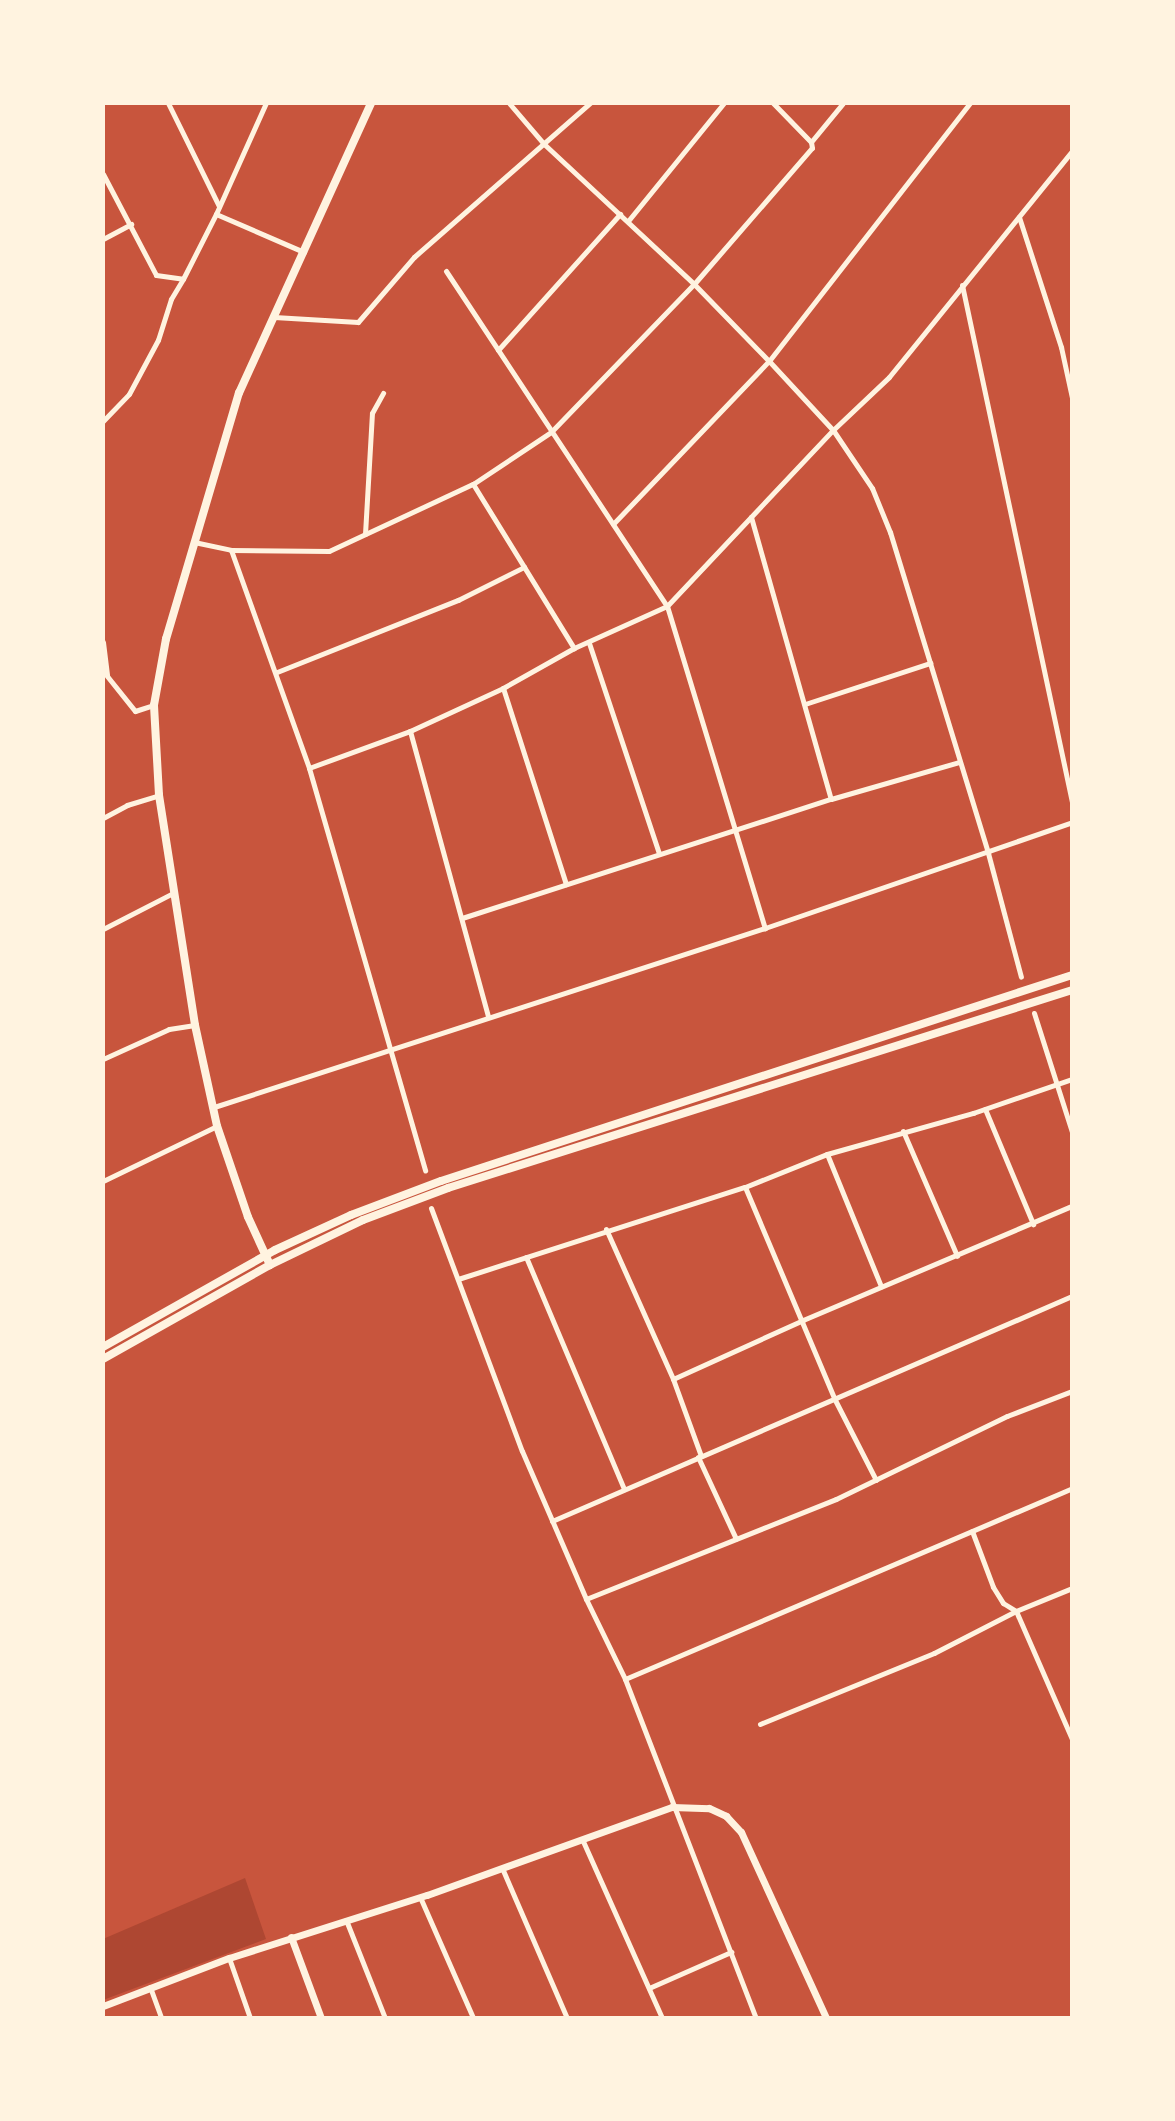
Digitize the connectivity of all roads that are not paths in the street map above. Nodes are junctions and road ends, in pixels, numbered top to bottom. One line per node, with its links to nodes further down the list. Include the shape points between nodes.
1 (168, 103): 14 (street)
2 (266, 103): 14 (street)
3 (371, 103): 21 (main road)
4 (509, 103): 11 (street)
5 (590, 103): 11 (street)
6 (724, 103): 18 (street)
7 (773, 103): 10 (street)
8 (844, 103): 10 (street)
9 (970, 103): 28 (street)
10 (811, 142): 24 (street, via 813,148)
11 (544, 144): 16 (street); 26 (street, via 414,257 358,322)
12 (1072, 151): 17 (street)
13 (103, 174): 19 (street)
14 (219, 206): 15 (street)
15 (216, 214): 21 (street); 23 (street)
16 (620, 214): 18 (street); 27 (street)
17 (1019, 217): 25 (street); 30 (street, via 1062,347)
18 (628, 222): 24 (street)
19 (131, 225): 20 (street); 23 (street, via 156,275)
20 (103, 239)
21 (304, 252): 26 (main road)
22 (446, 271): 27 (street)
23 (183, 279): 31 (street, via 130,394)
24 (694, 284): 28 (street); 33 (street)
25 (962, 285): 32 (street, via 889,377); 55 (street)
26 (274, 317): 38 (main road, via 239,393)
27 (498, 350): 33 (street)
28 (769, 361): 32 (street); 36 (street)
29 (383, 393): 37 (street, via 372,413)
30 (1072, 398)
31 (103, 421)
32 (834, 430): 35 (street); 45 (street, via 872,488)
33 (551, 432): 34 (street); 36 (street)
34 (473, 484): 37 (street); 40 (street)
35 (751, 517): 41 (street); 48 (street)
36 (613, 524): 41 (street)
37 (365, 534): 39 (street, via 329,551)
38 (194, 542): 39 (street); 49 (main road, via 166,639)
39 (231, 550): 46 (street)
40 (524, 568): 44 (street); 46 (street, via 458,600)
41 (667, 606): 43 (street); 58 (street)
42 (103, 642): 49 (street, via 107,677 135,711)
43 (589, 643): 44 (street); 59 (street)
44 (574, 648): 47 (street)
45 (930, 663): 48 (street); 51 (street)
46 (277, 672): 52 (street)
47 (503, 688): 50 (street); 61 (street)
48 (805, 704): 54 (street)
49 (154, 705): 53 (main road)
50 (410, 731): 52 (street); 63 (street)
51 (959, 762): 54 (street); 60 (street)
52 (309, 768): 72 (street)
53 (159, 795): 56 (street); 62 (main road)
54 (831, 799): 58 (street)
55 (1072, 803)
56 (103, 818)
57 (1072, 822): 60 (street)
58 (735, 832): 59 (street); 64 (street)
59 (659, 853): 61 (street)
60 (988, 853): 64 (street); 67 (street)
61 (566, 884): 63 (street)
62 (173, 893): 65 (street); 71 (main road)
63 (462, 918): 70 (street)
64 (765, 928): 70 (street)
65 (103, 929)
66 (1072, 975): 89 (main road, via 440,1181 351,1215)
67 (1021, 977)
68 (1072, 990): 92 (main road, via 448,1188 362,1220)
69 (1034, 1013): 75 (street)
70 (488, 1016): 72 (street)
71 (195, 1025): 73 (street, via 169,1029); 76 (main road)
72 (390, 1052): 76 (street); 82 (street)
73 (103, 1059)
74 (1072, 1079): 75 (street)
75 (1055, 1085): 77 (street); 80 (street)
76 (214, 1107): 78 (main road)
77 (985, 1109): 79 (street); 87 (street)
78 (217, 1126): 83 (street); 89 (main road)
79 (903, 1131): 81 (street); 90 (street)
80 (1072, 1132)
81 (827, 1154): 84 (street); 94 (street)
82 (425, 1171)
83 (103, 1181)
84 (745, 1187): 88 (street); 96 (street)
85 (1072, 1206): 87 (street)
86 (431, 1209): 93 (street)
87 (1033, 1224): 90 (street)
88 (606, 1229): 91 (street); 99 (street)
89 (265, 1256): 92 (main road); 97 (main road)
90 (957, 1256): 94 (street)
91 (526, 1257): 93 (street); 105 (street)
92 (270, 1265): 98 (main road)
93 (458, 1279): 106 (street)
94 (881, 1286): 96 (street)
95 (1072, 1296): 101 (street)
96 (803, 1320): 99 (street); 101 (street)
97 (103, 1347)
98 (103, 1359)
99 (673, 1379): 102 (street)
100 (1072, 1391): 103 (street, via 1007,1416)
101 (834, 1398): 102 (street); 103 (street)
102 (700, 1457): 105 (street); 108 (street)
103 (876, 1480): 108 (street)
104 (1072, 1488): 107 (street)
105 (624, 1489): 106 (street)
106 (552, 1521): 110 (street)
107 (972, 1531): 111 (street, via 993,1587 1003,1603); 112 (street)
108 (736, 1539): 110 (street)
109 (1072, 1588): 111 (street)
110 (586, 1600): 112 (street)
111 (1016, 1611): 113 (street, via 934,1653); 114 (street)
112 (625, 1679): 115 (street)
113 (760, 1724)
114 (1072, 1739)
115 (672, 1807): 116 (street); 121 (street); 134 (street, via 709,1808 726,1816 741,1832)
116 (582, 1839): 117 (street); 124 (street)
117 (502, 1868): 118 (street); 131 (street)
118 (420, 1897): 119 (street); 130 (street)
119 (346, 1920): 120 (street); 129 (street)
120 (291, 1937): 122 (street); 128 (street)
121 (731, 1952): 124 (street); 133 (street)
122 (229, 1958): 123 (street); 127 (street)
123 (150, 1987): 125 (street); 126 (street)
124 (649, 1988): 132 (street)
125 (103, 2006)
126 (161, 2018)
127 (250, 2018)
128 (321, 2018)
129 (385, 2018)
130 (473, 2018)
131 (567, 2018)
132 (662, 2018)
133 (756, 2018)
134 (826, 2018)

